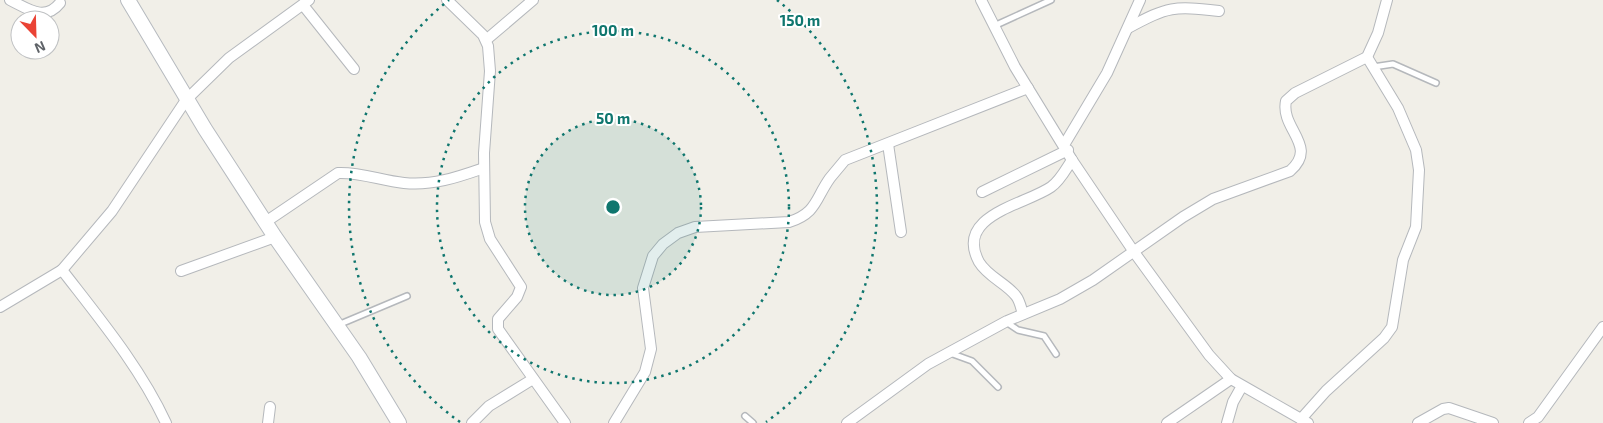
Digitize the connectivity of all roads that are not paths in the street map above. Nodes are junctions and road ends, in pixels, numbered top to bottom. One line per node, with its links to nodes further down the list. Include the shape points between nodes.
1 (10, 0): 9 (street, via 42,14 49,13)
2 (128, 0): 19 (main road)
3 (447, 0): 14 (street)
4 (533, 0): 14 (street)
5 (981, 0): 12 (street)
6 (1051, 0): 12 (lane)
7 (1140, 0): 13 (street)
8 (1386, 0): 15 (street)
9 (60, 2)
10 (306, 2): 16 (street); 19 (street, via 229,58)
11 (1219, 11): 13 (street, via 1169,8)
12 (994, 26): 18 (street)
13 (1128, 28): 21 (street)
14 (486, 40): 22 (street, via 490,71)
15 (1370, 62): 17 (lane, via 1393,64); 27 (street, via 1287,99 1285,111 1302,154 1290,172 1213,199); 44 (street, via 1398,108 1416,150 1419,170 1416,228 1403,260 1392,327 1326,391)
16 (354, 69)
17 (1436, 82)
18 (1028, 88): 20 (street); 21 (street)
19 (186, 100): 24 (main road); 28 (street, via 112,211)
20 (888, 144): 25 (street); 50 (street, via 845,160 811,211 800,218 789,222 695,228 678,233 663,244 653,256 643,288 651,349 645,372)
21 (1068, 152): 23 (street); 27 (street); 32 (street, via 1050,188 1001,210 986,220 974,236 980,262 1018,298)
22 (484, 168): 24 (street, via 447,181 426,184 404,184 338,173); 38 (street, via 485,222 490,238 521,287 517,297 498,319 498,324)
23 (982, 192)
24 (267, 221): 26 (main road)
25 (901, 232)
26 (275, 237): 29 (street); 34 (main road)
27 (1134, 252): 32 (street, via 1060,299); 39 (street, via 1209,355)
28 (62, 270): 31 (street); 45 (street, via 141,378)
29 (181, 271)
30 (407, 296): 34 (lane)
31 (0, 307)
32 (1023, 314): 33 (street)
33 (1006, 322): 36 (street); 37 (lane, via 1018,330 1044,336)
34 (337, 325): 47 (main road)
35 (1603, 327): 57 (street, via 1538,417)
36 (948, 353): 40 (lane, via 972,361); 52 (street, via 920,369)
37 (1056, 354)
38 (533, 379): 48 (street, via 489,406); 49 (street)
39 (1232, 379): 41 (street); 53 (street)
40 (998, 386)
41 (1242, 386): 44 (street); 54 (street)
42 (270, 407): 46 (street)
43 (745, 416): 51 (lane)
44 (1304, 421)
45 (166, 423)
46 (268, 423)
47 (398, 423)
48 (472, 423)
49 (565, 423)
50 (614, 423)
51 (753, 423)
52 (847, 423)
53 (1167, 423)
54 (1227, 423)
55 (1418, 423): 56 (street, via 1449,408)
56 (1493, 423)
57 (1529, 423)

